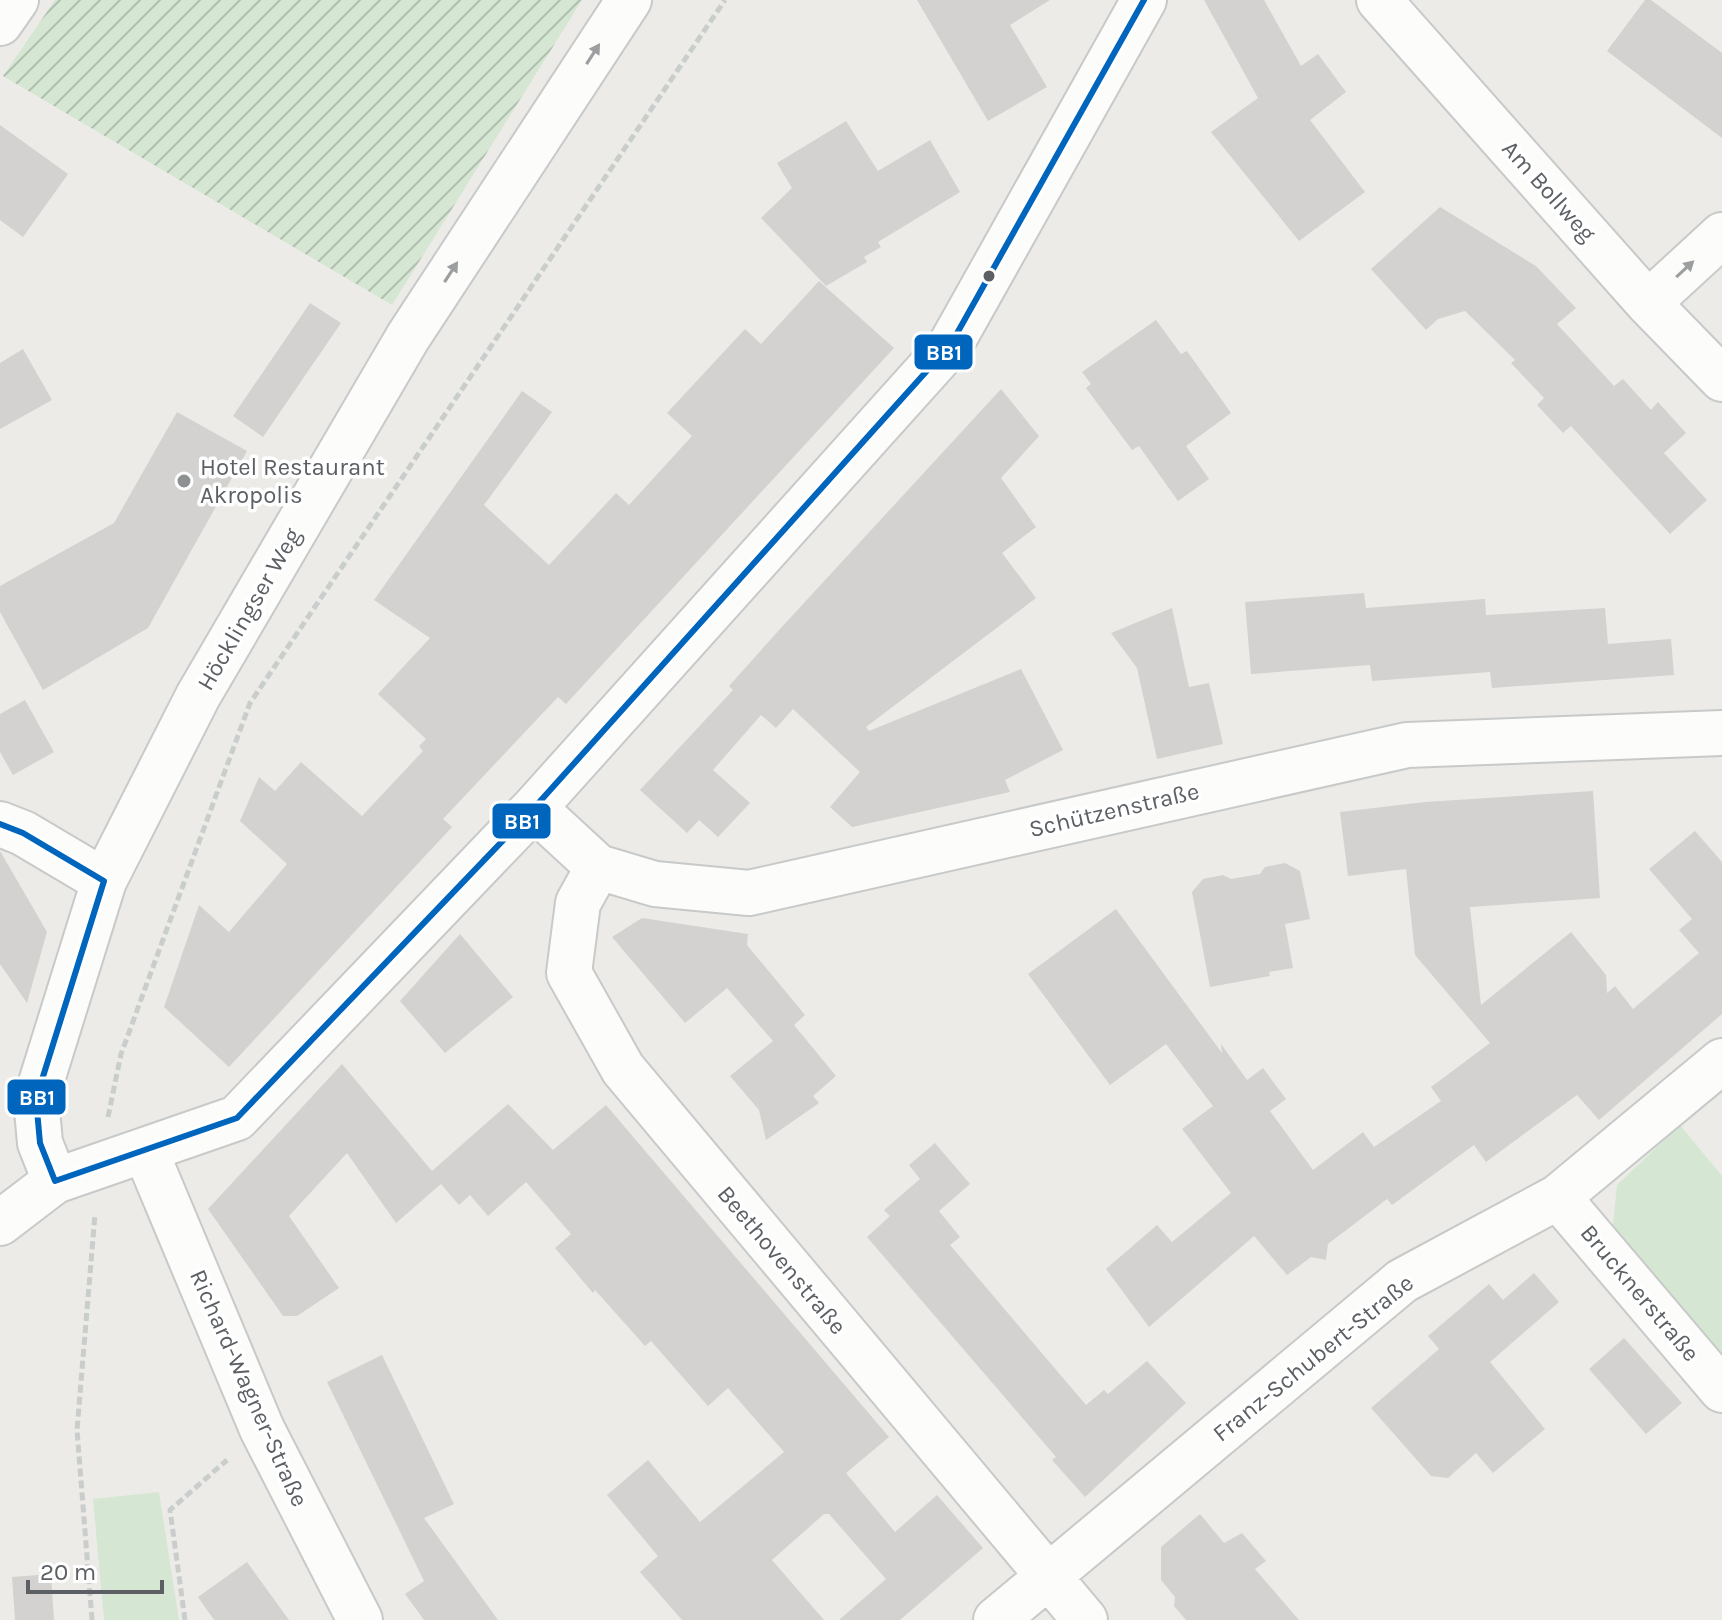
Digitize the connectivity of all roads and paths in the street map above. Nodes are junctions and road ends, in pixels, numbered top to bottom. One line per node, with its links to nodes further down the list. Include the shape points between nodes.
1 (16, 0): 6 (street)
2 (629, 0): 14 (street, Höcklingser Weg, one-way to 2, via 198,696 408,337)
3 (725, 0): 17 (path, via 250,703 121,1054)
4 (1144, 0): 11 (street, via 951,344)
5 (1379, 0): 8 (street, Am Bollweg)
6 (0, 23)
7 (1722, 235): 8 (street, one-way to 7)
8 (1648, 303): 9 (street, Am Bollweg)
9 (1722, 379)
10 (1722, 733): 13 (street, Schützenstraße, via 1407,745 749,893 655,884)
11 (534, 808): 13 (street, Schützenstraße); 16 (street, via 237,1118)
12 (0, 824): 14 (street)
13 (598, 867): 23 (street, Beethovenstraße, via 578,903 569,973 623,1069)
14 (104, 881): 18 (street, Höcklingser Weg, via 36,1099 40,1143)
15 (1722, 1061): 19 (street, Franz-Schubert-Straße)
16 (146, 1152): 17 (street); 22 (street, Richard-Wagner-Straße)
17 (98, 1166): 18 (street); 24 (path, via 77,1430)
18 (55, 1181): 20 (street)
19 (1558, 1197): 21 (street, Brucknerstraße); 23 (street, Franz-Schubert-Straße, via 1402,1281)
20 (0, 1223)
21 (1722, 1390)
22 (262, 1429): 25 (path, via 170,1510); 26 (street, Richard-Wagner-Straße)
23 (1048, 1579): 27 (street, Franz-Schubert-Straße); 28 (street, Beethovenstraße)
24 (92, 1620)
25 (185, 1620)
26 (360, 1620)
27 (996, 1620)
28 (1085, 1620)

